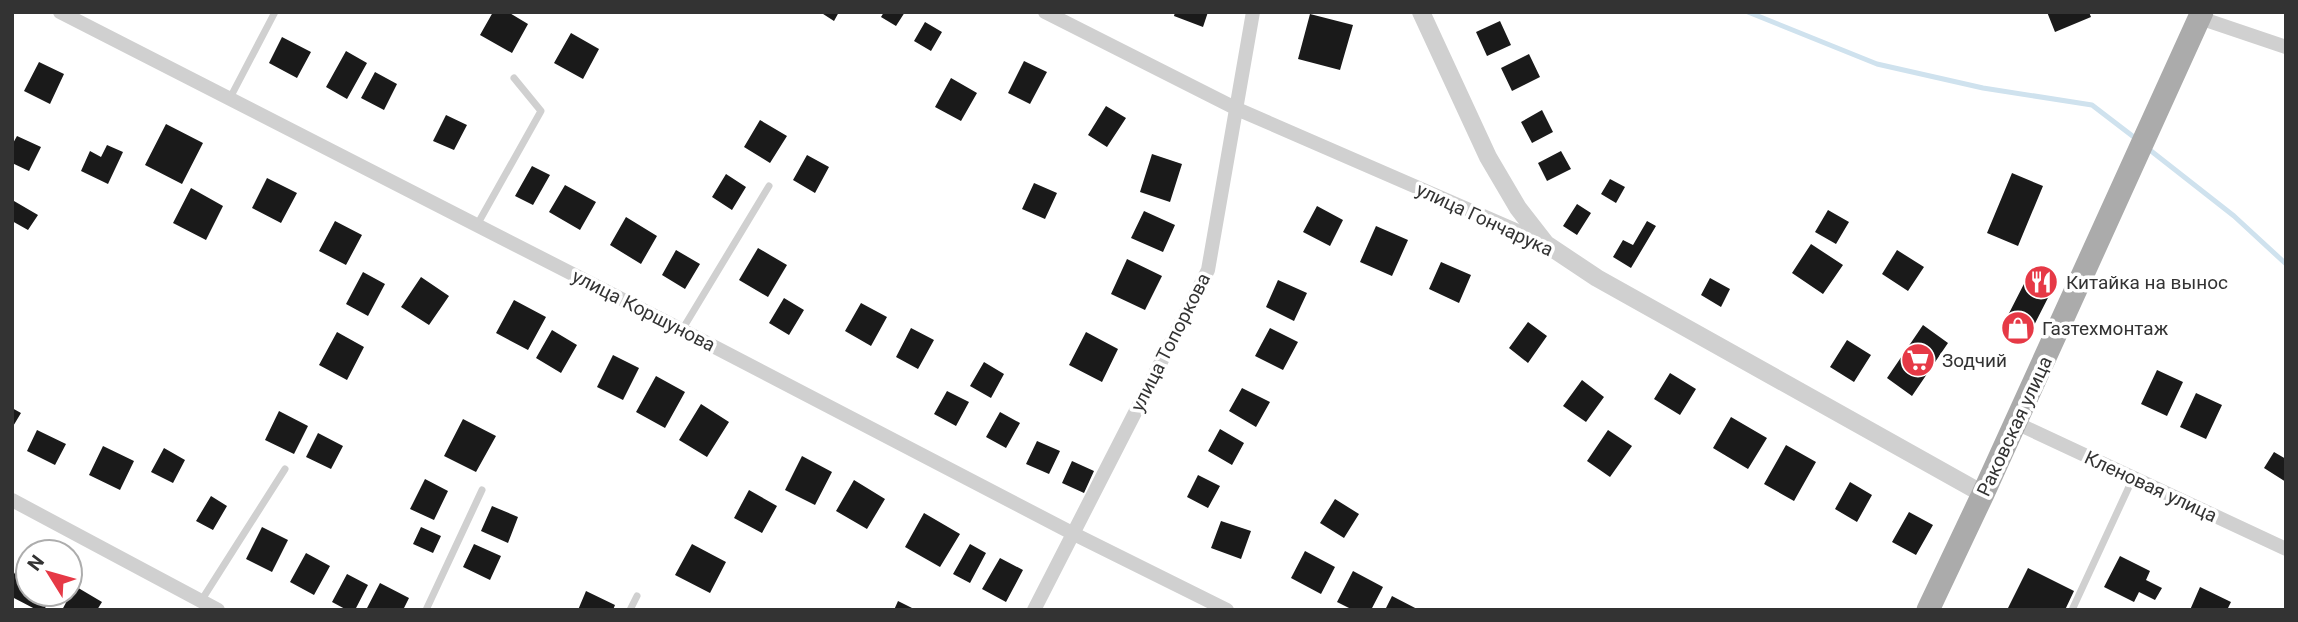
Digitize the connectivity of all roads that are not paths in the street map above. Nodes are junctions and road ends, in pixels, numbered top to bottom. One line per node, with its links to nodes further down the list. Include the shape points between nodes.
1 (60, 12): 9 (street, улица Коршунова)
2 (275, 12): 9 (lane)
3 (1045, 12): 10 (street, улица Гончарука)
4 (1252, 12): 10 (street, улица Топоркова)
5 (1421, 12): 13 (street, via 1488,157)
6 (2201, 15): 7 (street); 15 (main road, Раковская улица)
7 (2286, 47)
8 (514, 78): 12 (lane, via 541,111)
9 (230, 99): 12 (street, улица Коршунова)
10 (1237, 108): 13 (street, улица Гончарука); 21 (street, улица Топоркова, via 1208,270)
11 (769, 186): 14 (lane)
12 (477, 225): 14 (street, улица Коршунова)
13 (1546, 244): 19 (street, улица Гончарука, via 1597,278)
14 (682, 330): 21 (street, улица Коршунова)
15 (2015, 423): 17 (street, Кленовая улица); 19 (main road, Раковская улица)
16 (285, 469): 24 (lane)
17 (2133, 478): 22 (street, Кленовая улица); 31 (lane)
18 (482, 490): 26 (lane)
19 (1983, 494): 30 (main road, Раковская улица)
20 (12, 500): 24 (street)
21 (1072, 533): 28 (street, улица Топоркова); 29 (street, улица Коршунова)
22 (2286, 549)
23 (638, 596): 27 (lane)
24 (201, 601): 25 (street)
25 (218, 610)
26 (426, 610)
27 (630, 610)
28 (1034, 610)
29 (1227, 610)
30 (1928, 610)
31 (2073, 610)

